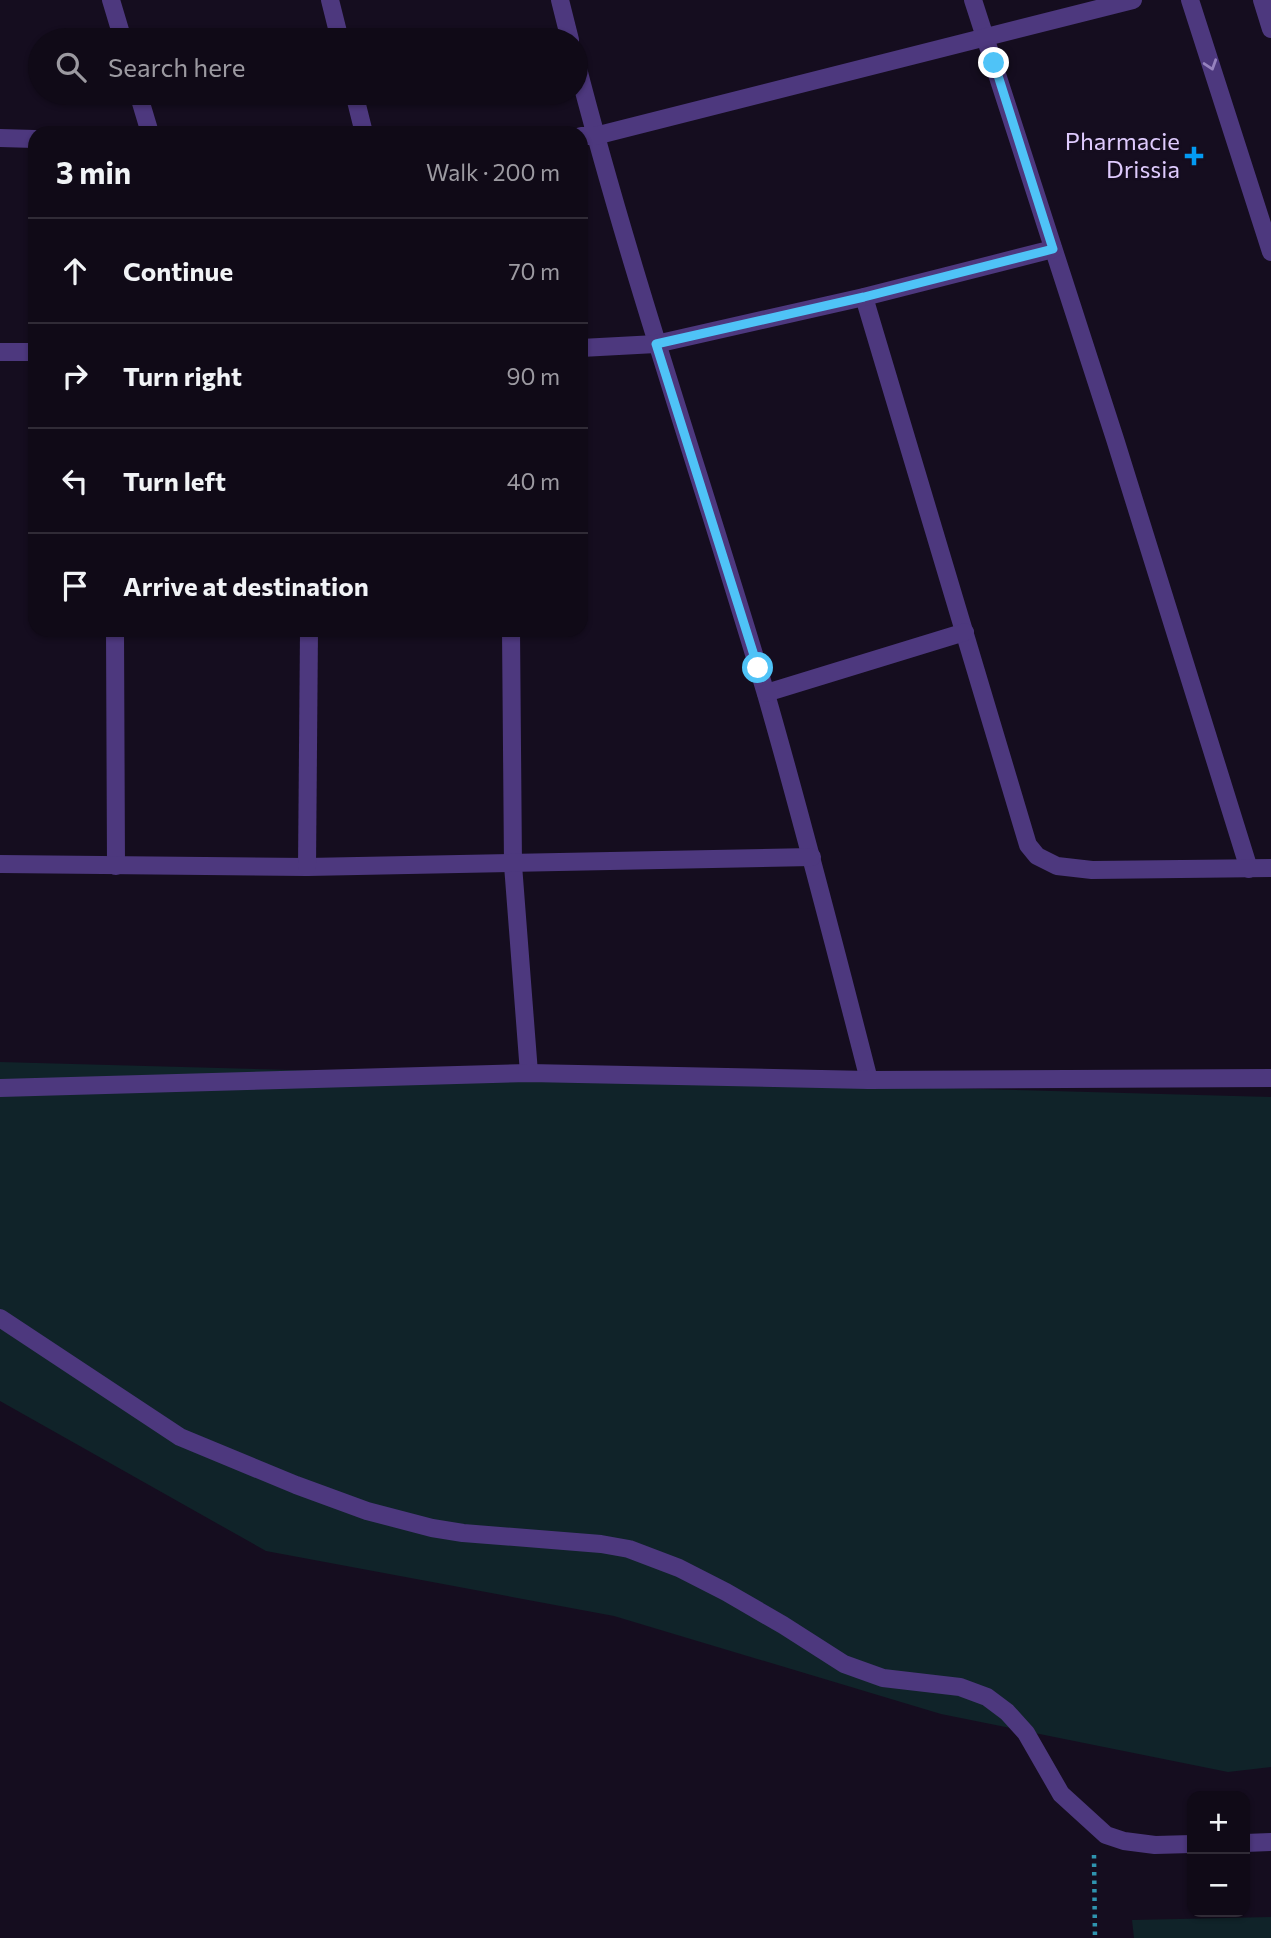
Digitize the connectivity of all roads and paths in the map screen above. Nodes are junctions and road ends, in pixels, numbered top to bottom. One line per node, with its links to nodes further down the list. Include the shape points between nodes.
1 (111, 0): 8 (street)
2 (330, 0): 9 (street)
3 (560, 0): 10 (street)
4 (973, 0): 12 (street)
5 (1133, 0): 12 (street)
6 (1190, 0): 23 (street, one-way to 23)
7 (1262, 0): 11 (street)
8 (119, 28)
9 (338, 28)
10 (567, 28)
11 (1271, 29)
12 (985, 36): 19 (street); 22 (street)
13 (142, 105): 16 (street)
14 (357, 105): 17 (street)
15 (583, 105): 18 (street)
16 (148, 126)
17 (362, 126)
18 (586, 126)
19 (588, 136): 25 (street)
20 (0, 138): 21 (street)
21 (28, 139)
22 (1053, 249): 24 (street); 39 (street)
23 (1271, 252)
24 (864, 297): 25 (street); 29 (street)
25 (656, 344): 26 (street); 33 (street)
26 (588, 348)
27 (0, 352): 28 (street)
28 (28, 352)
29 (965, 632): 33 (street); 39 (street, via 1028,845 1037,856 1058,866 1092,870)
30 (115, 637): 37 (street)
31 (310, 637): 38 (street)
32 (511, 637): 36 (street)
33 (765, 693): 34 (street)
34 (812, 857): 36 (street); 43 (street)
35 (0, 864): 37 (street)
36 (513, 865): 38 (street); 41 (street)
37 (116, 866): 38 (street)
38 (307, 867)
39 (1249, 869): 40 (street)
40 (1271, 869)
41 (528, 1073): 43 (street); 44 (street)
42 (1271, 1078): 43 (street)
43 (869, 1080)
44 (0, 1088)
45 (0, 1318): 46 (street, via 180,1437 296,1485 432,1528 629,1549 726,1592 844,1664 883,1678 960,1687 987,1697 1026,1733 1061,1794)
46 (1093, 1825): 49 (street, via 1124,1841); 50 (path)
47 (1271, 1842): 48 (street)
48 (1250, 1843)
49 (1187, 1844)
50 (1095, 1938)

